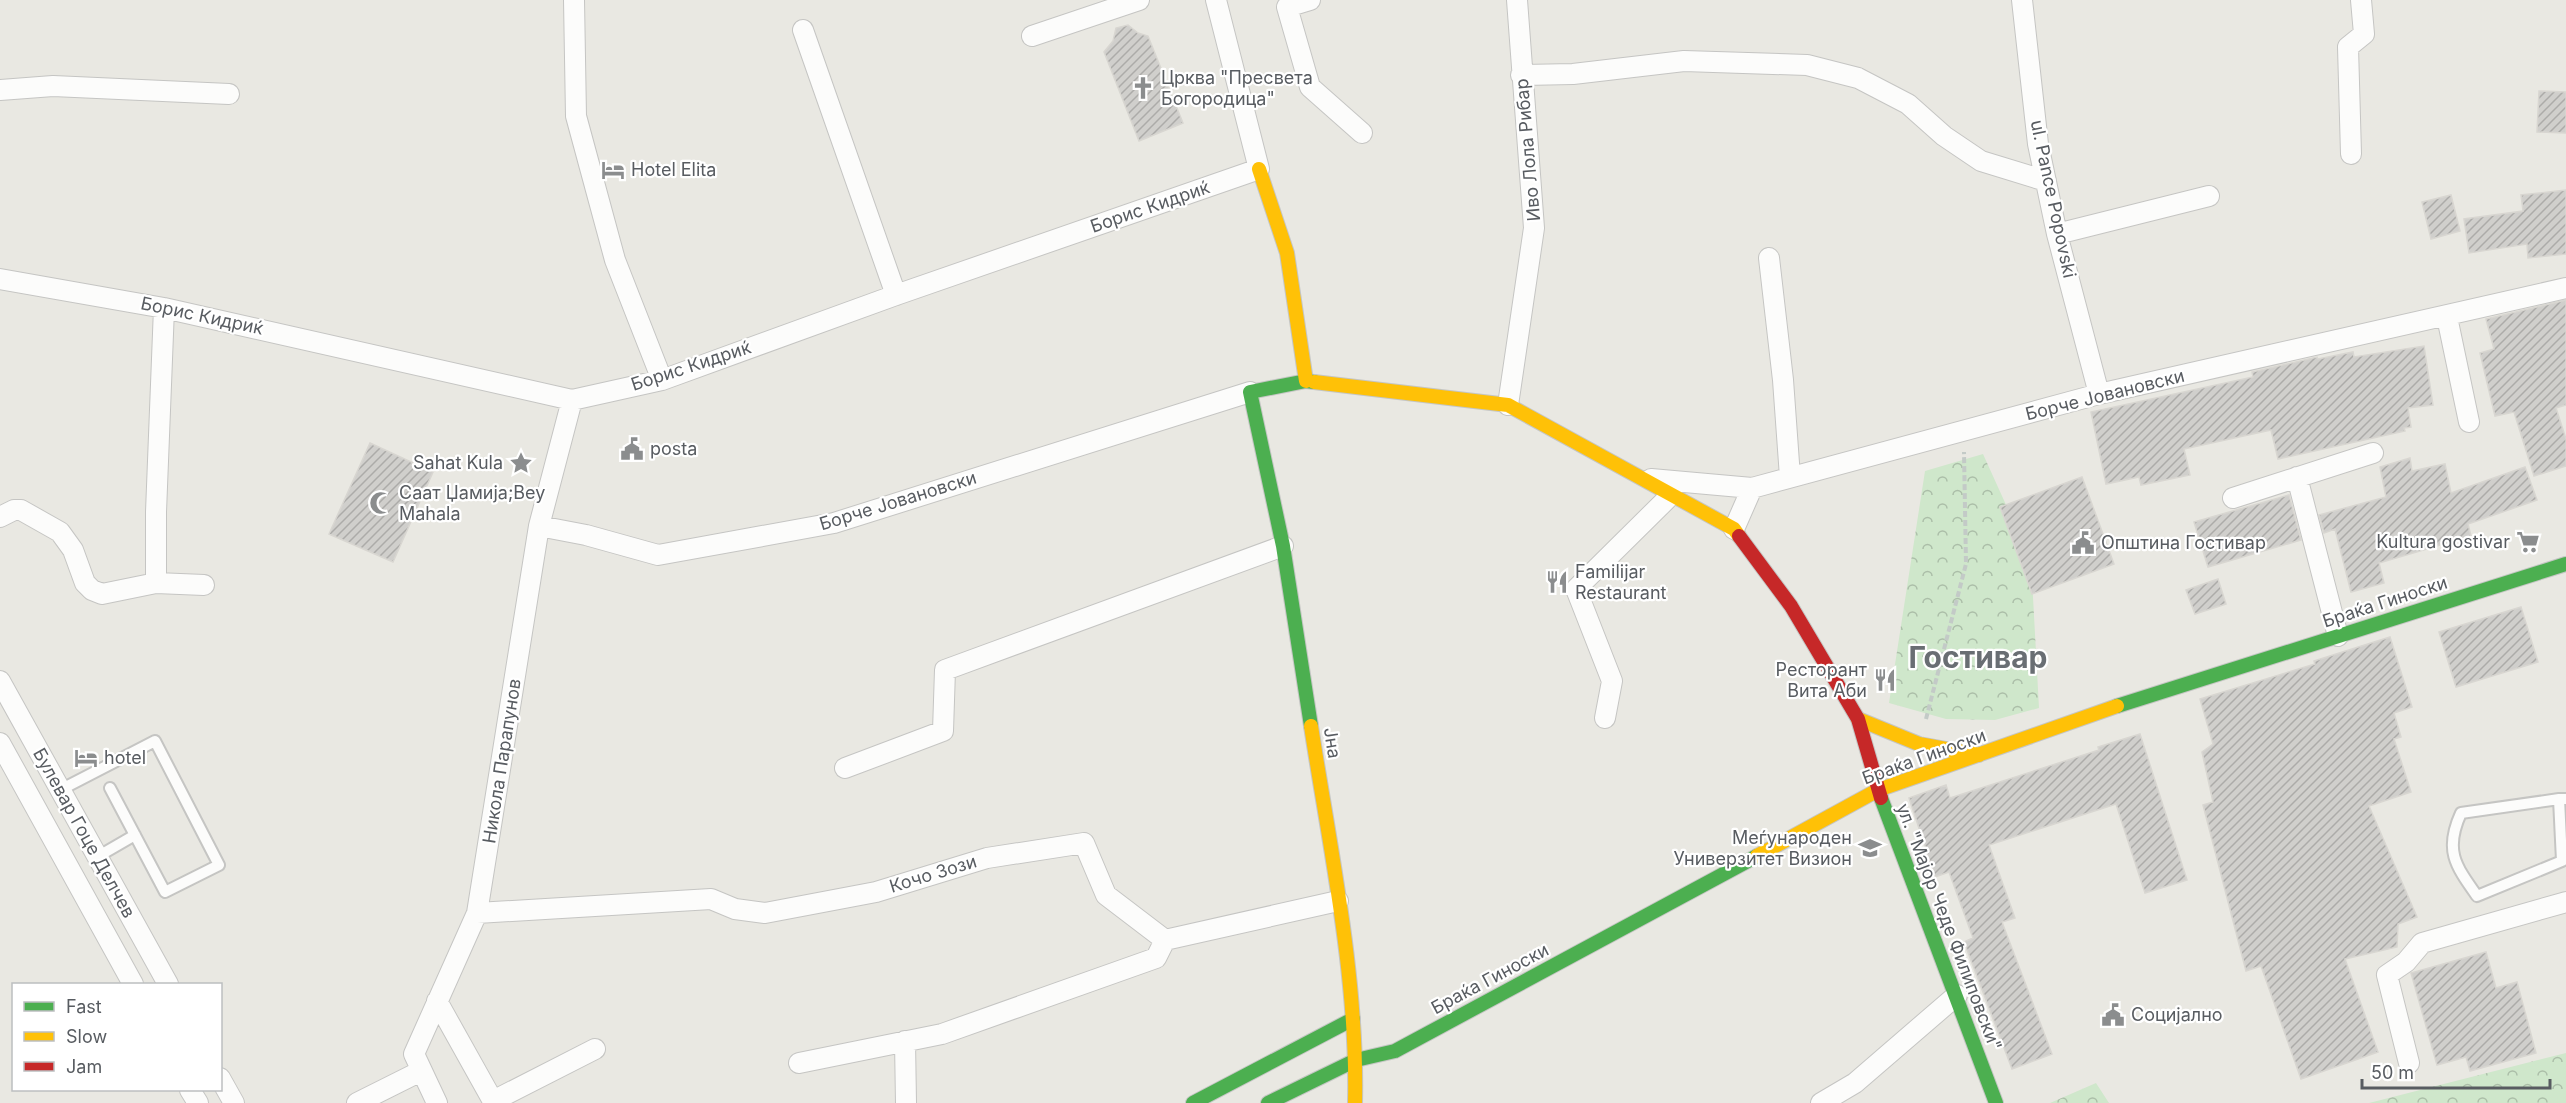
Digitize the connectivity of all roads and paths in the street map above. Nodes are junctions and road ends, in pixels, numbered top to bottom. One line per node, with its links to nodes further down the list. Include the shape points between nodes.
1 (574, 0): 26 (street, via 576,116 615,260)
2 (1139, 0): 8 (street)
3 (1216, 0): 16 (street)
4 (1310, 0): 14 (street, via 1287,7 1310,87)
5 (1518, 0): 11 (street, Иво Лола Рибар)
6 (2022, 0): 17 (street, ul. Pance Popovski, via 2038,144)
7 (2361, 0): 15 (street, via 2364,34 2348,47)
8 (1098, 6): 10 (street)
9 (803, 30): 23 (street)
10 (1032, 36)
11 (1521, 75): 17 (street, via 1573,74 1684,61 1807,65 1858,78 1908,104 1944,136 1981,161); 31 (street, Иво Лола Рибар, via 1534,228)
12 (0, 90): 13 (street, via 53,86)
13 (229, 94)
14 (1362, 133)
15 (2351, 154)
16 (1259, 169): 23 (street, Борис Кидриќ); 27 (street, via 1287,253)
17 (2046, 181): 19 (street, ul. Pance Popovski)
18 (2209, 196): 19 (street)
19 (2057, 234): 29 (street, ul. Pance Popovski)
20 (1769, 258): 35 (street)
21 (0, 279): 24 (street, Борис Кидриќ)
22 (2566, 288): 25 (street, Борче Јовановски)
23 (896, 295): 26 (street, Борис Кидриќ)
24 (164, 308): 30 (street, Борис Кидриќ); 46 (street)
25 (2447, 317): 29 (street, Борче Јовановски); 32 (street)
26 (662, 380): 30 (street, Борис Кидриќ)
27 (1306, 381): 28 (street, ул. "Мајор Чеде Филиповски"); 31 (street, ул. "Мајор Чеде Филиповски")
28 (1250, 392): 42 (street, Борче Јовановски, via 834,523 658,555); 44 (street, Јна)
29 (2099, 394): 33 (street, Борче Јовановски)
30 (572, 400): 42 (street, Никола Парапунов)
31 (1508, 405): 37 (street, ул. "Мајор Чеде Филиповски")
32 (2469, 422)
33 (1964, 431): 35 (street, Борче Јовановски); 53 (path, via 1966,564)
34 (2373, 453): 36 (street)
35 (1790, 477): 38 (street, Борче Јовановски)
36 (2297, 477): 40 (street); 48 (street)
37 (1645, 478): 38 (street, Борче Јовановски); 39 (street, ул. "Мајор Чеде Филиповски")
38 (1752, 488): 43 (street)
39 (1672, 494): 43 (street, ул. "Мајор Чеде Филиповски"); 50 (street, via 1575,589 1612,681)
40 (2233, 498)
41 (0, 517): 46 (street, via 21,510 60,532 92,590 102,594)
42 (539, 526): 64 (street, Никола Парапунов)
43 (1734, 529): 51 (street, ул. "Мајор Чеде Филиповски", via 1791,606)
44 (1283, 546): 55 (street, via 945,670 943,731); 62 (street, Јна)
45 (2566, 564): 48 (street, Браќа Гиноски)
46 (156, 583): 47 (street)
47 (204, 585)
48 (2337, 636): 54 (street, Браќа Гиноски, via 2123,704)
49 (0, 681): 57 (street, Булевар Гоце Делчев)
50 (1605, 718)
51 (1858, 719): 53 (street); 58 (street, ул. "Мајор Чеде Филиповски")
52 (0, 743): 66 (street, Булевар Гоце Делчев)
53 (1919, 744): 54 (street)
54 (1981, 755): 58 (street, Браќа Гиноски)
55 (845, 768)
56 (110, 788): 60 (lane)
57 (60, 790): 60 (lane, via 155,741 219,865 165,892); 61 (street, Булевар Гоце Делчев)
58 (1878, 790): 68 (street, ул. "Мајор Чеде Филиповски"); 73 (street, Браќа Гиноски, via 1395,1051)
59 (2563, 799): 59 (lane, via 2462,813 2453,831 2452,852 2477,896 2562,861)
60 (135, 835): 61 (lane)
61 (97, 857): 67 (street, Булевар Гоце Делчев)
62 (1338, 901): 65 (street); 70 (street, Јна)
63 (2566, 902): 75 (street, via 2421,943 2406,962 2387,975)
64 (477, 913): 65 (street, Кочо Зози, via 711,899 735,909 765,913 876,892 987,858 1084,843 1106,895); 69 (street, Никола Парапунов)
65 (1165, 940): 71 (street, via 1156,958 942,1034)
66 (132, 983)
67 (167, 983)
68 (1957, 995): 86 (street, via 1855,1083); 87 (street, ул. "Мајор Чеде Филиповски")
69 (437, 1001): 76 (street, Никола Парапунов, via 414,1054); 78 (street)
70 (1353, 1019): 73 (street, Јна); 83 (street)
71 (904, 1041): 74 (street); 82 (street)
72 (595, 1049): 78 (street)
73 (1356, 1060): 84 (street, Браќа Гиноски); 85 (street, Јна)
74 (799, 1063)
75 (2409, 1063)
76 (422, 1071): 80 (street); 81 (street, Никола Парапунов)
77 (222, 1082): 79 (street)
78 (494, 1102)
79 (234, 1103)
80 (357, 1103)
81 (437, 1103)
82 (906, 1103)
83 (1193, 1103)
84 (1268, 1103)
85 (1355, 1103)
86 (1821, 1103)
87 (1996, 1103)

